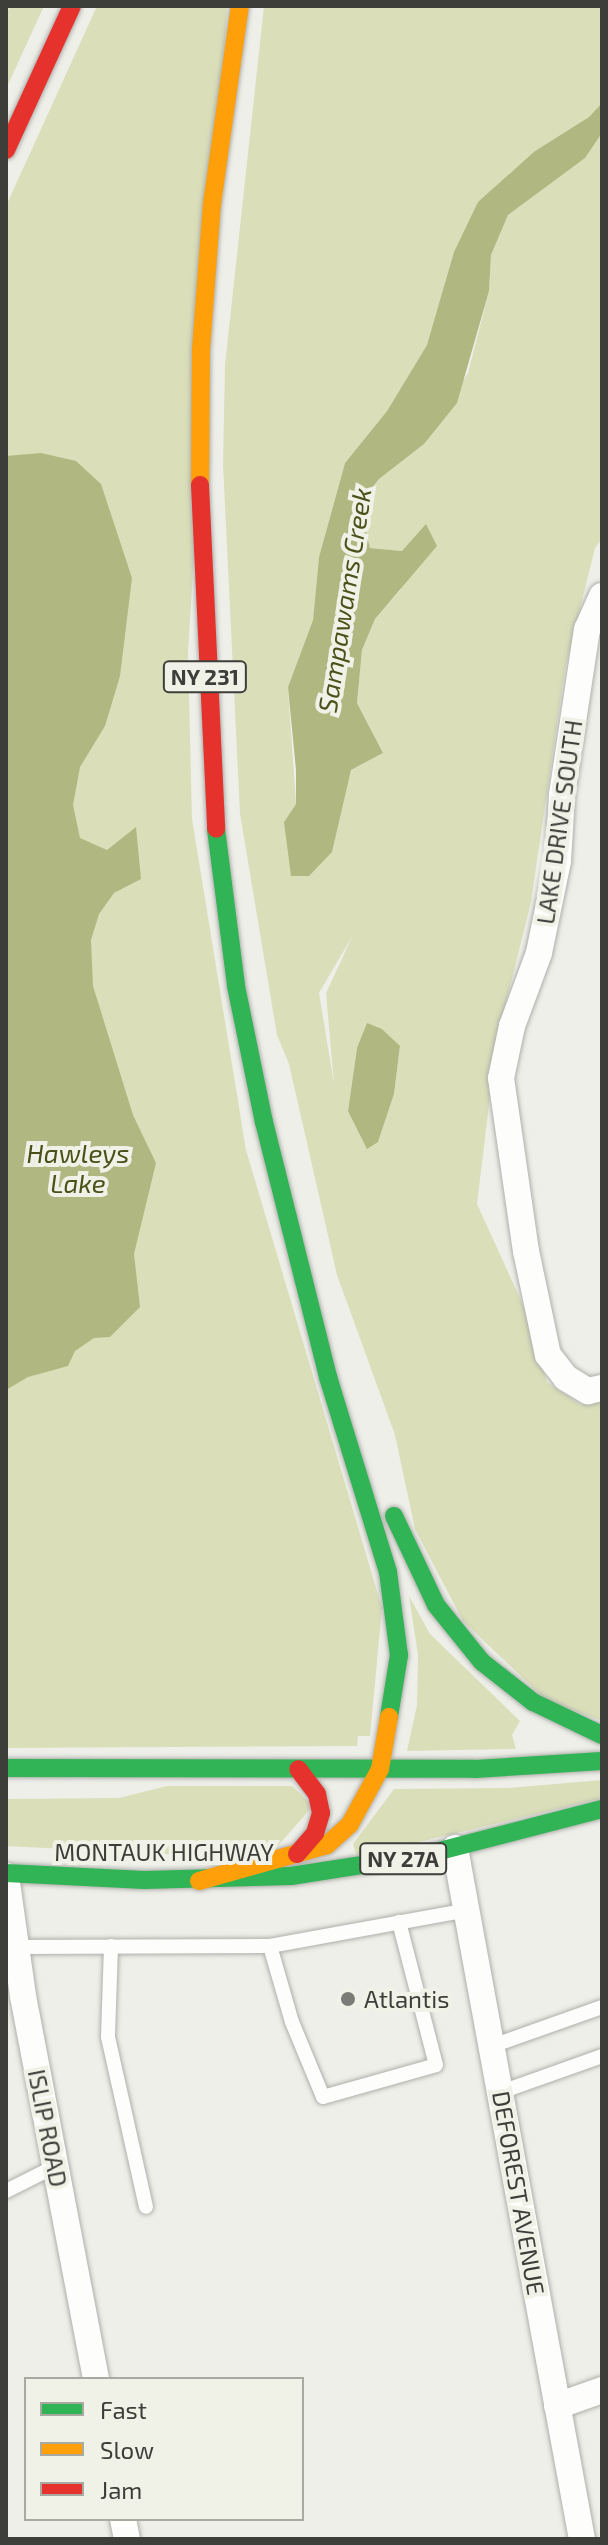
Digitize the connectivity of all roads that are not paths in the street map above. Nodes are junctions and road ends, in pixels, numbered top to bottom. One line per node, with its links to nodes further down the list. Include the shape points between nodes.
1 (72, 6): 3 (main road)
2 (240, 6): 5 (main road, NY 231, via 217,159 201,349 204,664 229,942 264,1122)
3 (6, 150)
4 (602, 596): 6 (street, LAKE DRIVE SOUTH, via 587,629 562,795 558,861 539,953 512,1026 501,1078 526,1251 548,1355 566,1378 588,1391)
5 (300, 1256): 7 (main road, via 386,1495 424,1584 482,1662 533,1702); 11 (main road, via 328,1377 381,1545 398,1628 396,1694)
6 (602, 1388)
7 (602, 1735)
8 (602, 1761): 11 (main road)
9 (6, 1768): 10 (main road)
10 (298, 1769): 11 (main road); 14 (main road, via 317,1794 321,1813 315,1833)
11 (380, 1769): 14 (main road, via 350,1824 327,1845)
12 (602, 1809): 13 (main road, MONTAUK HIGHWAY / NY 27A)
13 (455, 1848): 16 (main road, MONTAUK HIGHWAY / NY 27A, via 335,1870); 17 (street, DEFOREST AVENUE)
14 (297, 1854): 16 (main road)
15 (6, 1874): 16 (main road, MONTAUK HIGHWAY / NY 27A); 21 (street, ISLIP ROAD)
16 (199, 1881)
17 (469, 1910): 18 (lane); 23 (street, DEFOREST AVENUE)
18 (399, 1922): 20 (lane); 20 (lane, via 436,2065 323,2097 292,2022)
19 (111, 1946): 20 (lane); 21 (lane); 28 (lane, via 108,2037)
20 (270, 1946)
21 (13, 1960): 26 (street, ISLIP ROAD)
22 (602, 2007): 23 (lane)
23 (492, 2046): 25 (street, DEFOREST AVENUE)
24 (602, 2056): 25 (lane)
25 (501, 2092): 31 (street, DEFOREST AVENUE)
26 (56, 2166): 27 (lane); 29 (street, ISLIP ROAD)
27 (6, 2191)
28 (146, 2207)
29 (96, 2377)
30 (602, 2390): 31 (street)
31 (557, 2406): 32 (street, DEFOREST AVENUE)
32 (582, 2539)

